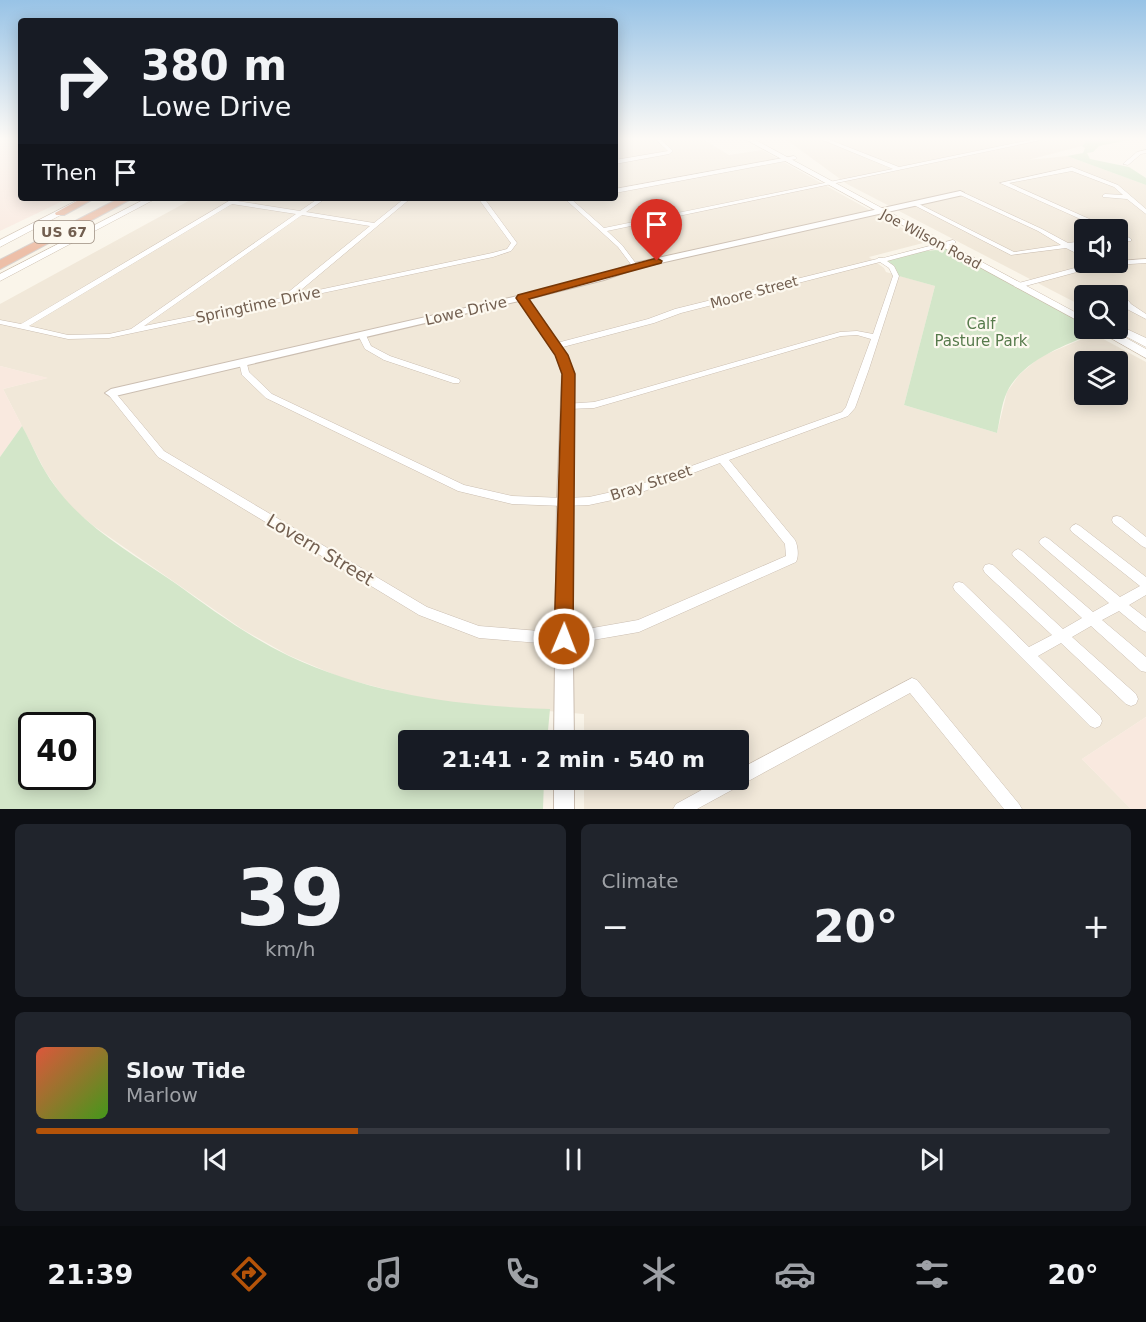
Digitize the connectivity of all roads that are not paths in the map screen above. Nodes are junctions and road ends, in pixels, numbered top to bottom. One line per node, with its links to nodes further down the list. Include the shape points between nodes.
1 (693, 176): 9 (street)
2 (815, 176): 8 (main road, Joe Wilson Road)
3 (828, 176): 7 (main road, Joe Wilson Road)
4 (865, 176): 7 (street)
5 (1039, 176): 29 (street, via 1003,183)
6 (1090, 176): 12 (street, via 1112,184)
7 (838, 181): 8 (street); 24 (main road, Joe Wilson Road)
8 (828, 183): 25 (main road, Joe Wilson Road); 31 (street)
9 (618, 189)
10 (960, 193): 23 (street, Lowe Drive); 34 (street)
11 (1105, 196): 12 (street)
12 (1128, 197): 26 (street)
13 (84, 201): 27 (highway)
14 (103, 201): 38 (highway, US 67)
15 (122, 201): 43 (highway, US 67)
16 (147, 201): 39 (main road)
17 (233, 201): 56 (street)
18 (240, 201): 28 (street)
19 (319, 201): 28 (street)
20 (404, 201): 30 (street)
21 (483, 201): 49 (street, Springtime Drive, via 513,240 509,250)
22 (573, 201): 31 (street)
23 (913, 203): 24 (street, Lowe Drive); 34 (street, via 1013,254)
24 (890, 209): 25 (street, Lowe Drive); 32 (main road, Joe Wilson Road)
25 (879, 211): 36 (main road, Joe Wilson Road); 44 (street, Lowe Drive)
26 (1146, 212)
27 (60, 213): 33 (main road)
28 (301, 213): 30 (street); 57 (street)
29 (1086, 219)
30 (375, 225): 49 (street)
31 (603, 230): 44 (street)
32 (953, 242): 36 (street, Moore Street); 47 (main road, Joe Wilson Road)
33 (0, 244)
34 (1067, 244): 35 (street); 37 (street)
35 (1074, 244)
36 (942, 245): 40 (street, Moore Street); 48 (main road, Joe Wilson Road)
37 (1074, 249)
38 (0, 253)
39 (40, 257): 46 (highway)
40 (880, 259): 60 (street, Bray Street, via 892,267 896,276); 63 (street, Moore Street)
41 (1128, 263): 42 (street)
42 (1145, 263)
43 (0, 265)
44 (635, 266): 50 (street, Lowe Drive)
45 (1074, 270): 47 (street)
46 (0, 276)
47 (1030, 282): 48 (street); 51 (main road, Joe Wilson Road)
48 (1018, 286): 53 (main road, Joe Wilson Road)
49 (287, 298): 57 (street, Springtime Drive)
50 (522, 298): 59 (street, Lowe Drive); 63 (street)
51 (1074, 306)
52 (1128, 306): 54 (street)
53 (1074, 316)
54 (1146, 317)
55 (0, 322): 56 (street, Springtime Drive)
56 (22, 327): 57 (street, Springtime Drive, via 80,338)
57 (131, 332)
58 (1128, 333): 62 (main road)
59 (362, 335): 65 (street, Lowe Drive); 66 (street, via 368,346 387,358)
60 (875, 337): 68 (street, via 840,334 614,400); 69 (street, Bray Street, via 845,414)
61 (1118, 339): 64 (main road)
62 (1146, 343)
63 (556, 346): 68 (street, via 568,374)
64 (1146, 354)
65 (243, 362): 67 (street, Lowe Drive); 70 (street, Bray Street, via 245,373 269,396 462,488 512,500)
66 (456, 381)
67 (111, 393): 84 (street, Lovern Street, via 161,454 423,611 478,632)
68 (568, 406): 70 (street)
69 (722, 459): 70 (street, Bray Street, via 616,496); 84 (street, Lovern Street, via 791,543 792,559 639,626)
70 (564, 502): 84 (street)
71 (1117, 520): 74 (street)
72 (1076, 529): 77 (street)
73 (1045, 542): 80 (street)
74 (1146, 543)
75 (1018, 554): 81 (street)
76 (989, 568): 83 (street)
77 (1146, 584)
78 (959, 587): 85 (street)
79 (1146, 589): 80 (street)
80 (1119, 604): 81 (street); 82 (street)
81 (1092, 619): 83 (street); 86 (street)
82 (1146, 626)
83 (1062, 635): 85 (street); 87 (street)
84 (564, 639): 89 (street)
85 (1028, 655): 88 (street)
86 (1146, 666)
87 (1131, 699)
88 (1095, 721)
89 (564, 730)
90 (749, 772): 95 (street, via 912,685)
91 (564, 790): 93 (street)
92 (716, 790): 94 (street)
93 (564, 809)
94 (681, 809)
95 (1014, 809)

